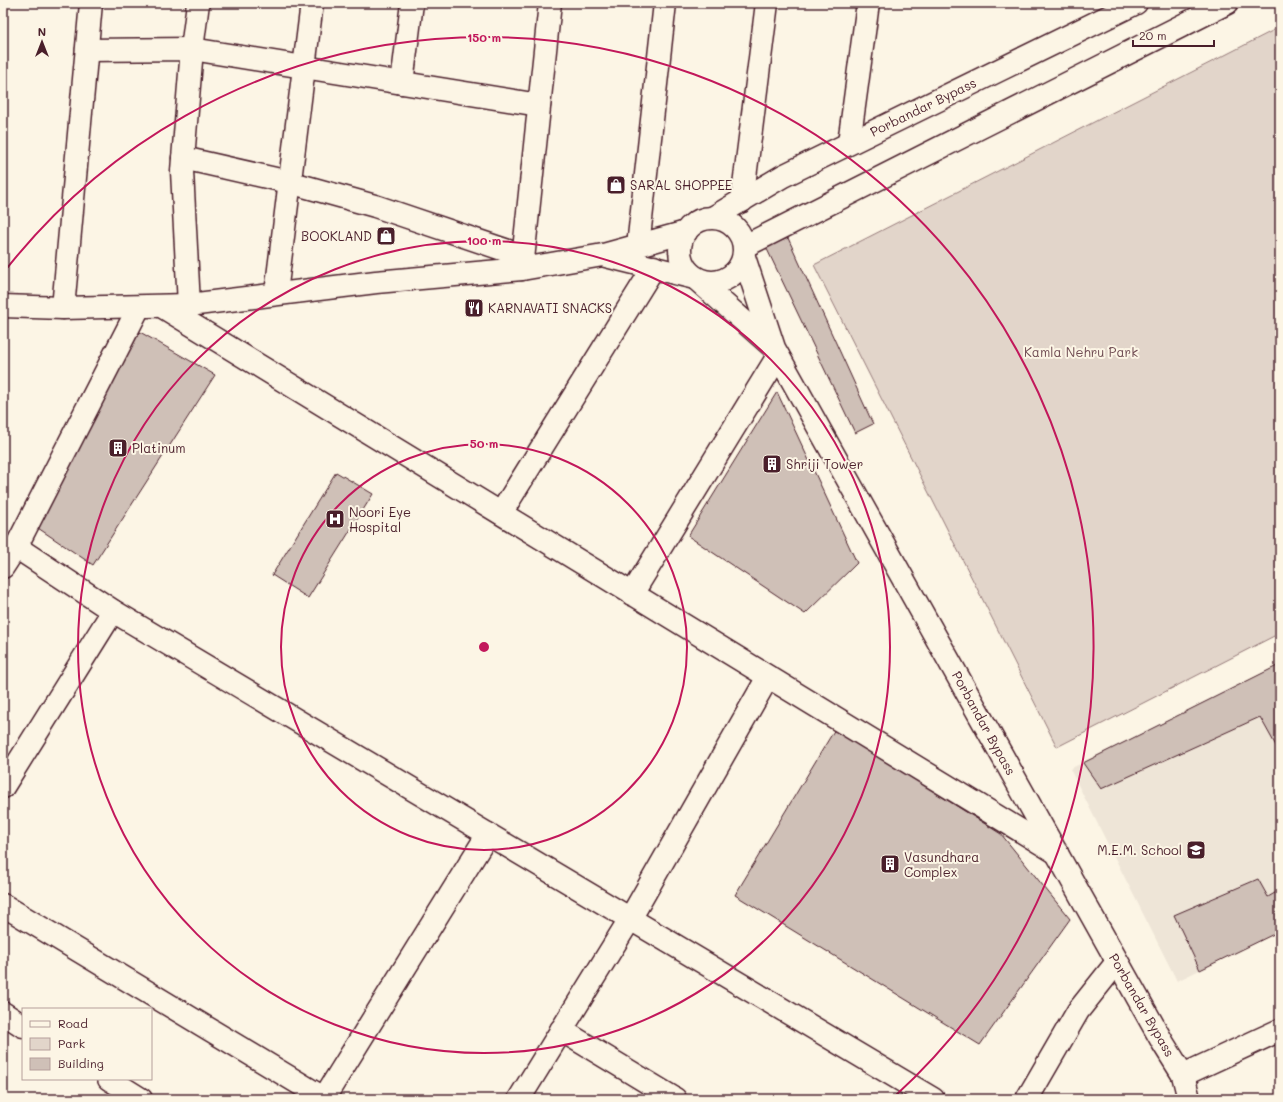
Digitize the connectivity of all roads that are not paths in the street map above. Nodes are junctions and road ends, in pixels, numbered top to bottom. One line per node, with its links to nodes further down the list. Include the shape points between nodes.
1 (91, 3): 12 (street)
2 (198, 3): 11 (street)
3 (312, 3): 13 (street)
4 (412, 3): 14 (street)
5 (550, 3): 15 (street)
6 (666, 3): 22 (street)
7 (767, 3): 19 (street)
8 (868, 3): 16 (street)
9 (1136, 3): 16 (street, Porbandar Bypass)
10 (1226, 3): 23 (street)
11 (192, 49): 12 (street); 13 (street); 17 (street)
12 (87, 50): 33 (street)
13 (304, 67): 14 (street); 18 (street)
14 (402, 82): 15 (street)
15 (539, 105): 25 (street)
16 (849, 143): 19 (street, Porbandar Bypass, via 783,176)
17 (183, 158): 18 (street); 29 (street)
18 (289, 182): 25 (street, via 375,206); 28 (street)
19 (742, 201): 20 (street, Porbandar Bypass)
20 (714, 217): 21 (street, via 689,226); 23 (street, via 735,226 741,235)
21 (686, 232): 22 (street); 27 (street, via 680,241 679,251 681,261)
22 (638, 246): 24 (street)
23 (744, 252): 27 (street, via 737,271 725,280 704,282); 34 (street)
24 (603, 255): 25 (street); 26 (street)
25 (522, 262): 28 (street)
26 (654, 267): 27 (street); 35 (street)
27 (695, 278): 34 (street)
28 (276, 293): 29 (street)
29 (189, 305): 32 (street)
30 (3, 306): 33 (street)
31 (139, 307): 32 (street); 33 (street); 36 (street)
32 (163, 307): 35 (street)
33 (64, 308)
34 (776, 352): 38 (street); 43 (street, Porbandar Bypass)
35 (501, 513): 38 (street)
36 (16, 547): 37 (street); 39 (street)
37 (3, 567)
38 (632, 594): 40 (street)
39 (113, 611): 41 (street); 42 (street)
40 (768, 677): 43 (street); 45 (street)
41 (3, 786)
42 (488, 834): 45 (street); 54 (street)
43 (1057, 854): 46 (street, Porbandar Bypass)
44 (3, 905): 54 (street)
45 (630, 919): 49 (street); 57 (street)
46 (1117, 962): 51 (street, Porbandar Bypass); 58 (street, via 1078,1011)
47 (3, 1014): 48 (street)
48 (22, 1025)
49 (561, 1030): 55 (street); 56 (street)
50 (1280, 1030): 51 (street)
51 (1183, 1075): 59 (street, Porbandar Bypass)
52 (111, 1080): 53 (street)
53 (141, 1099)
54 (324, 1099)
55 (519, 1099)
56 (675, 1099)
57 (933, 1099)
58 (1026, 1099)
59 (1189, 1099)

